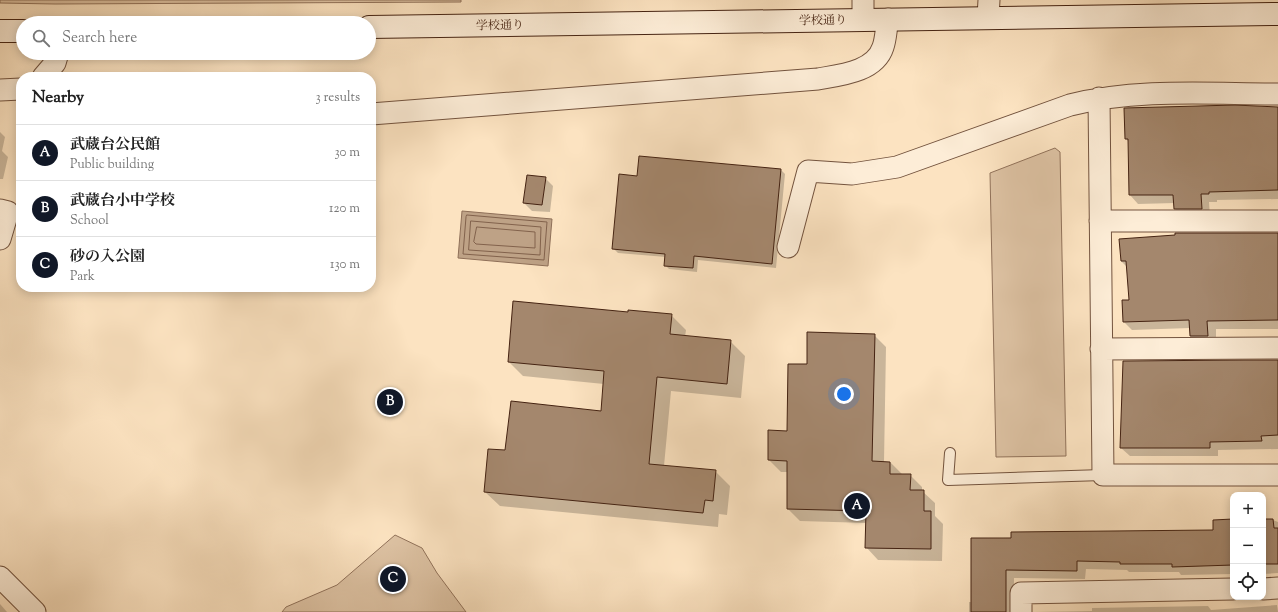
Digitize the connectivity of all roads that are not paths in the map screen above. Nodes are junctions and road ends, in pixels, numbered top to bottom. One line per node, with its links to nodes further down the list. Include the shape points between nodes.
1 (988, 9): 3 (street, 学校通り); 4 (street, 学校通り)
2 (863, 10): 4 (street, 学校通り); 5 (street, 学校通り)
3 (1278, 14)
4 (888, 19): 14 (street, via 883,48 876,60 851,73 818,80)
5 (376, 27)
6 (0, 31): 7 (street)
7 (16, 31)
8 (56, 60): 9 (street)
9 (47, 72)
10 (16, 89): 11 (street)
11 (0, 90)
12 (1278, 94): 13 (street, via 1129,94)
13 (1099, 98): 16 (street); 19 (street, via 1070,105 897,167 852,174 808,171)
14 (376, 114)
15 (0, 210): 18 (street, via 8,212)
16 (1100, 221): 17 (street); 21 (street)
17 (1278, 221)
18 (0, 239)
19 (788, 247)
20 (1278, 348): 21 (street)
21 (1101, 349): 23 (street)
22 (950, 453): 23 (lane, via 948,480)
23 (1103, 475): 24 (street)
24 (1278, 475)
25 (0, 578): 29 (street)
26 (1266, 588): 27 (street)
27 (1278, 588)
28 (1230, 589): 30 (street, via 1021,593)
29 (35, 612)
30 (1021, 612)

